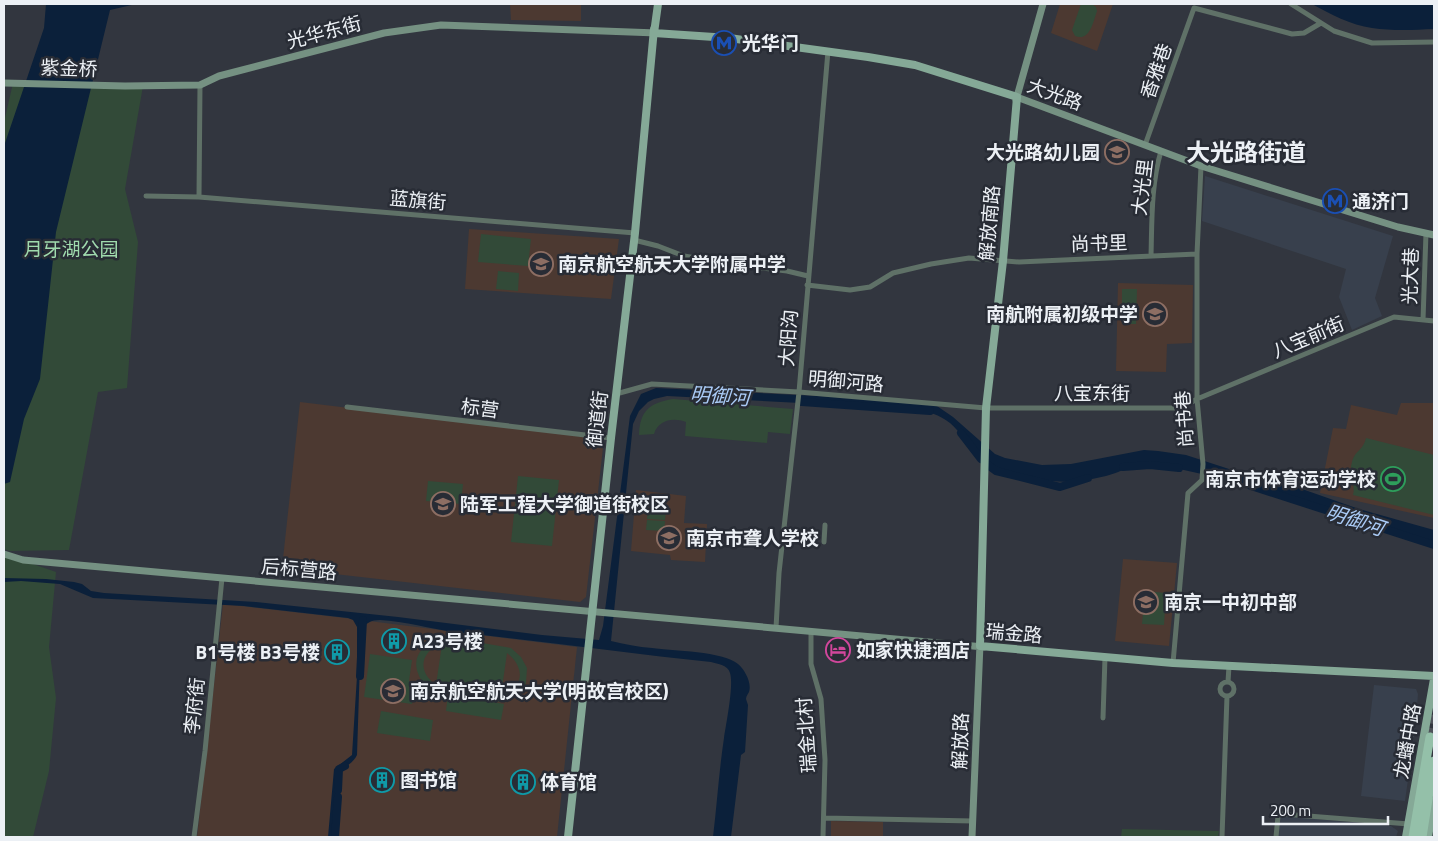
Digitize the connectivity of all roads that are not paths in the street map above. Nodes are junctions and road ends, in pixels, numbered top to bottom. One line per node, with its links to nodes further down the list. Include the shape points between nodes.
1 (658, 4): 5 (main road, 御道街)
2 (1043, 4): 12 (street, 解放南路)
3 (1291, 4): 4 (street)
4 (1320, 24): 7 (street, via 1372,43); 13 (street, 香雅巷, via 1304,33 1292,34 1194,8)
5 (654, 33): 6 (main road); 11 (street, 光华东街, via 440,25 384,33 219,76); 19 (main road, 御道街)
6 (729, 38): 8 (street, 大光路)
7 (1434, 42)
8 (828, 51): 12 (street, 大光路, via 915,66); 23 (street, 大阳沟)
9 (4, 84): 10 (street, 紫金桥)
10 (125, 86): 11 (street, 光华东街)
11 (200, 86): 17 (street)
12 (1016, 97): 13 (street, 大光路); 22 (street, 解放南路)
13 (1146, 145): 14 (street, 大光路)
14 (1161, 151): 15 (street, 大光路); 21 (street, 大光里, via 1153,192)
15 (1201, 166): 18 (street, 大光路); 20 (street, 尚书巷)
16 (146, 196): 17 (street, 蓝旗街)
17 (199, 197): 19 (street, 蓝旗街)
18 (1430, 234): 25 (street, 光大巷)
19 (634, 237): 23 (street, 蓝旗街, via 684,256); 28 (main road, 御道街)
20 (1197, 254): 21 (street, 尚书里); 29 (street, 尚书巷)
21 (1151, 256): 22 (street, 尚书里)
22 (1003, 261): 24 (street, 尚书里, via 969,258 931,264 893,273 870,287 850,290); 31 (street, 解放南路)
23 (808, 276): 24 (street, 大阳沟)
24 (807, 285): 27 (street, 大阳沟)
25 (1423, 320): 26 (street, 八宝前街); 29 (street, 八宝前街, via 1394,317)
26 (1434, 321)
27 (799, 392): 28 (street, 明御河路, via 652,384); 31 (street, 明御河路); 40 (street, 大阳沟)
28 (616, 394): 32 (main road, 御道街)
29 (1197, 399): 31 (street, 八宝东街, via 1181,408); 44 (street, 尚书巷, via 1202,480 1188,493)
30 (347, 407): 32 (street, 标营)
31 (986, 408): 33 (main road); 33 (street, 解放南路)
32 (611, 438): 39 (main road, 御道街)
33 (984, 476): 35 (main road)
34 (825, 525): 36 (street)
35 (982, 538): 42 (street)
36 (824, 542)
37 (4, 554): 38 (street, 后标营路, via 24,560)
38 (222, 578): 39 (street, 后标营路); 57 (street, 李府街)
39 (592, 612): 40 (street, 瑞金路); 58 (main road, 御道街)
40 (776, 628): 41 (street, 瑞金路)
41 (811, 631): 42 (street, 瑞金路); 54 (street, 瑞金北村, via 811,664 821,700)
42 (980, 646): 43 (street, 瑞金路); 55 (street, 解放路)
43 (1105, 657): 44 (street, 瑞金路); 49 (street)
44 (1173, 663): 45 (street, 瑞金路)
45 (1228, 666): 46 (street, 瑞金路); 47 (street)
46 (1434, 677): 51 (main road, 龙蟠中路)
47 (1228, 682): 48 (street, via 1235,690); 48 (street, via 1220,689)
48 (1227, 696): 61 (street)
49 (1103, 718)
50 (1434, 727): 51 (main road, via 1428,730)
51 (1428, 736): 56 (main road, 龙蟠中路); 64 (highway)
52 (1434, 760): 65 (highway)
53 (1434, 801): 66 (main road)
54 (824, 818): 55 (street); 59 (street, 瑞金北村)
55 (972, 821): 60 (street, 解放路)
56 (1409, 824): 62 (street, via 1283,814 1278,816); 63 (main road, 龙蟠中路)
57 (194, 837)
58 (568, 837)
59 (823, 837)
60 (972, 837)
61 (1222, 837)
62 (1276, 837)
63 (1406, 837)
64 (1413, 837)
65 (1422, 837)
66 (1428, 837)

